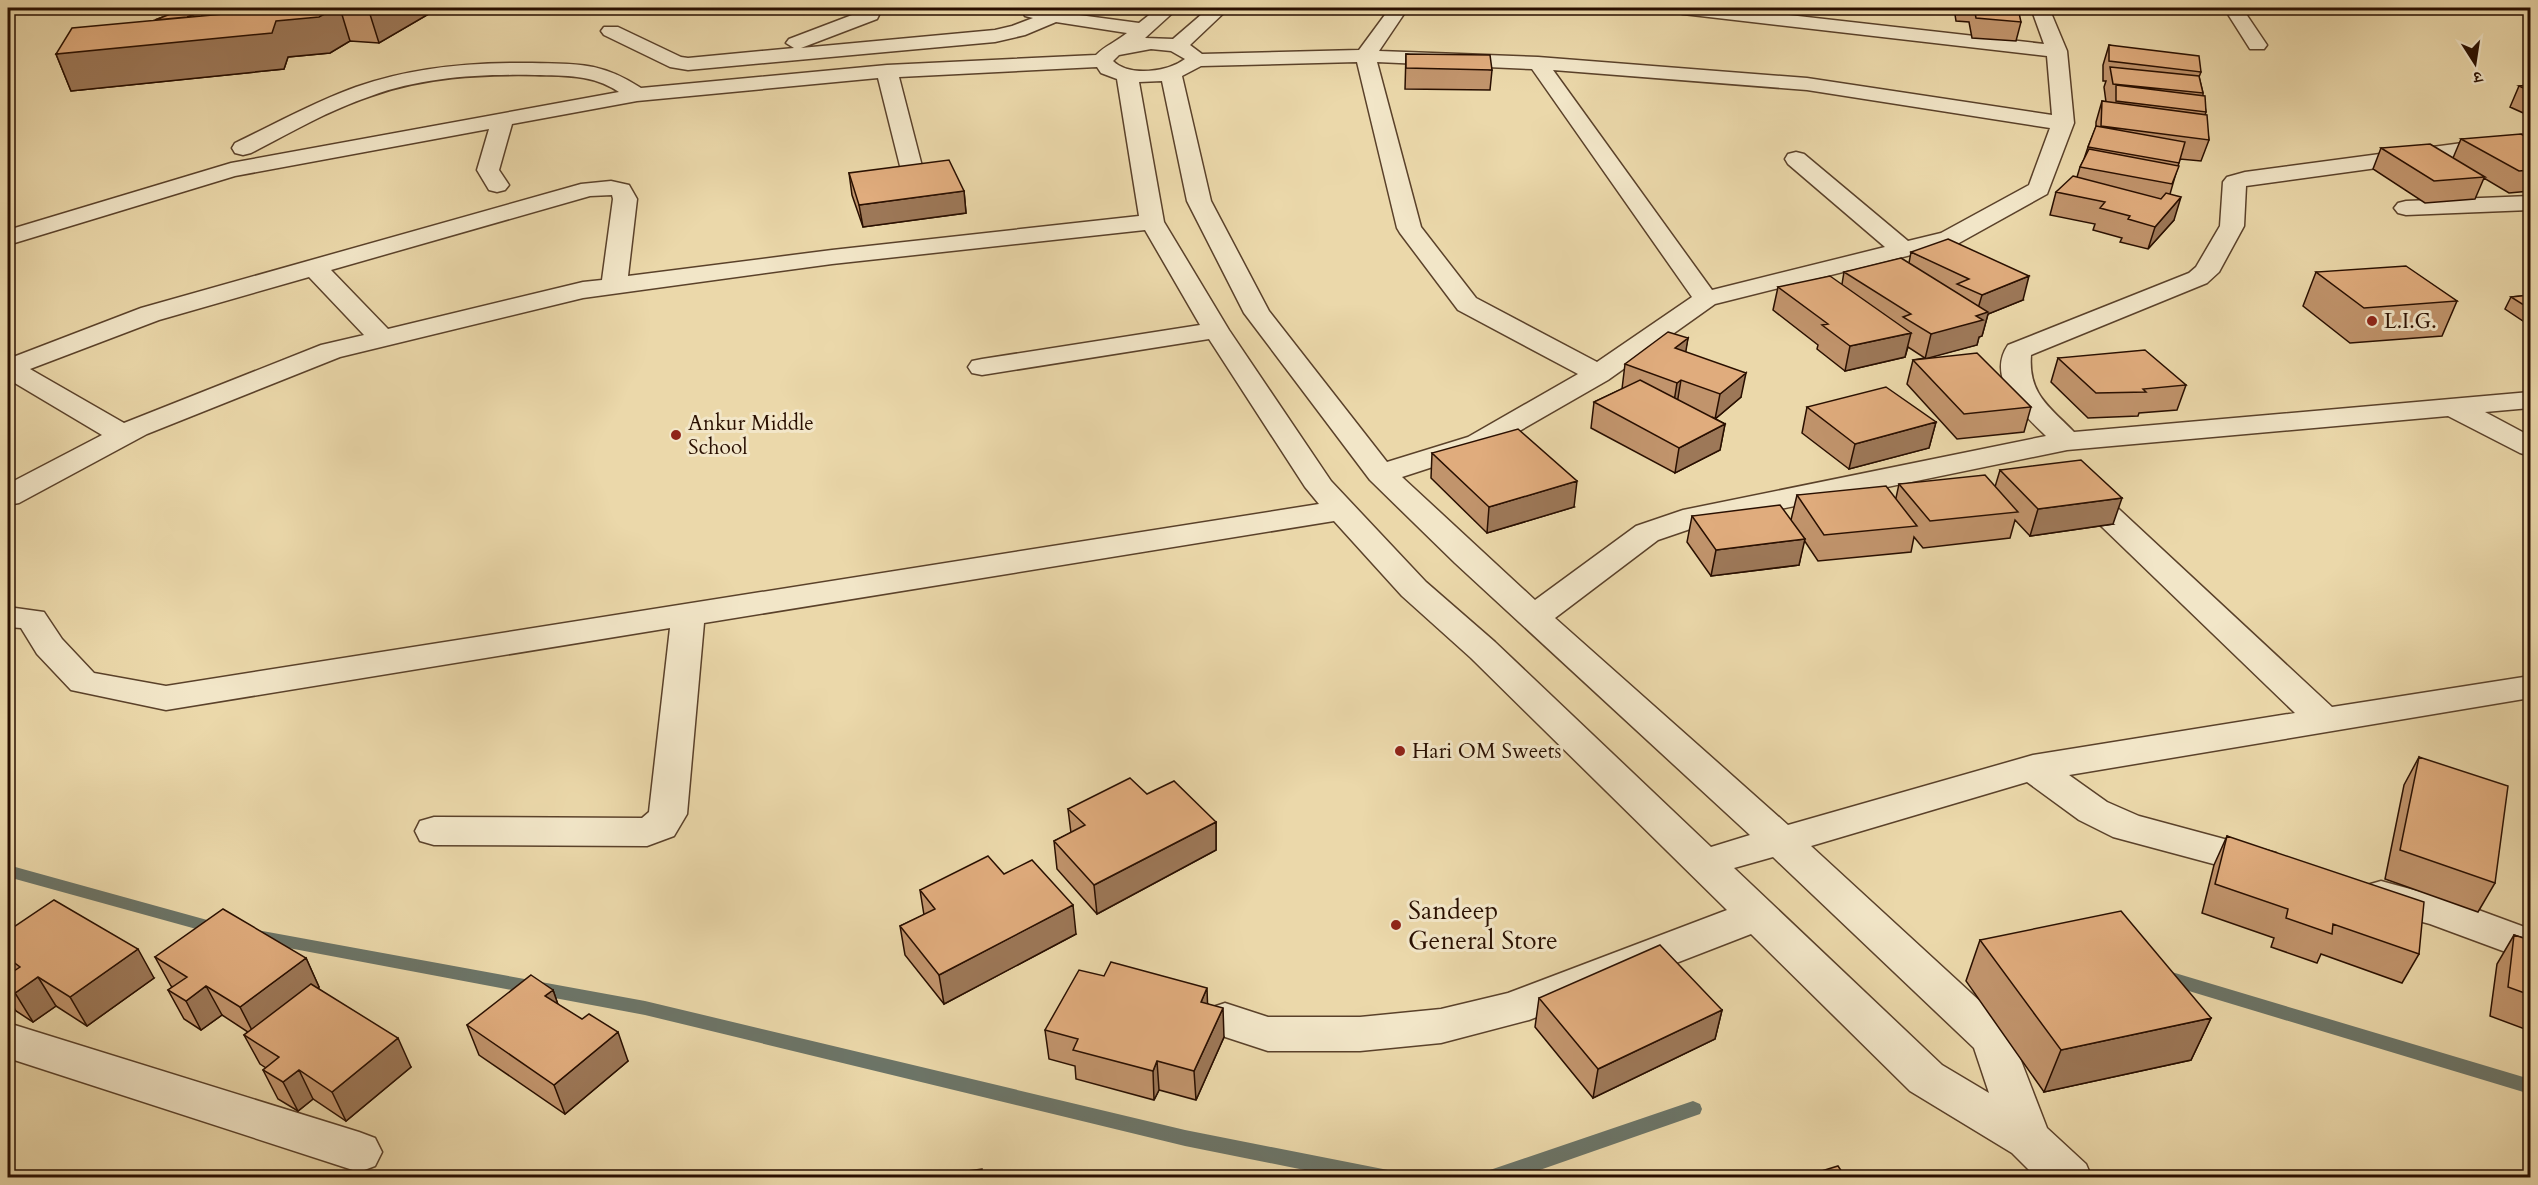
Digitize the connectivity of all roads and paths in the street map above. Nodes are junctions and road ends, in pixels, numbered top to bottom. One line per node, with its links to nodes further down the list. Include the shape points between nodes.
1 (866, 8): 15 (street, via 872,11 870,15)
2 (1023, 8): 9 (street)
3 (1169, 8): 10 (street)
4 (1221, 8): 16 (street)
5 (1399, 8): 14 (street)
6 (1683, 8): 13 (street)
7 (2040, 8): 13 (street)
8 (2233, 8): 12 (street)
9 (1053, 16): 10 (street); 15 (street, via 995,36)
10 (1143, 30): 17 (street)
11 (611, 31): 15 (street, via 677,63)
12 (2257, 45)
13 (2057, 51): 22 (street)
14 (1365, 56): 16 (street); 18 (street); 40 (street, via 1409,228 1467,304)
15 (755, 58)
16 (1182, 60): 17 (street); 17 (street, via 1150,43); 46 (street, via 1199,201 1257,313)
17 (1117, 61): 19 (street); 30 (street)
18 (1538, 63): 22 (street, via 1807,84); 35 (street)
19 (887, 71): 20 (street); 26 (street)
20 (637, 95): 21 (street); 24 (street, via 605,75 580,71 529,68 426,76 353,96)
21 (503, 120): 27 (street, via 488,170); 31 (street, via 231,170)
22 (2063, 123): 32 (street, via 2039,189 1950,238)
23 (2530, 140): 44 (street, via 2235,182 2232,226 2206,272 2018,351 2019,385)
24 (243, 148)
25 (1796, 159): 32 (street)
26 (913, 174)
27 (497, 185)
28 (2530, 203): 29 (street)
29 (2406, 208)
30 (1152, 222): 34 (street, via 832,257); 36 (street)
31 (8, 238)
32 (1904, 250): 35 (street)
33 (313, 266): 34 (street, via 589,189 611,188 621,190 625,199); 37 (street); 39 (street, via 121,323)
34 (614, 286): 37 (street, via 583,290)
35 (1706, 299): 40 (street)
36 (1216, 330): 38 (street); 48 (street, via 1320,487)
37 (382, 339): 43 (street, via 331,351)
38 (982, 367)
39 (8, 368): 43 (street)
40 (1598, 374): 46 (street, via 1478,443)
41 (2530, 400): 42 (street)
42 (2453, 407): 44 (street); 45 (street)
43 (124, 435): 47 (street)
44 (2051, 444): 51 (street, via 1694,517 1647,532); 53 (street)
45 (2530, 447)
46 (1382, 474): 51 (street)
47 (8, 496)
48 (1343, 510): 49 (street); 57 (street, via 1414,589 1483,650)
49 (688, 615): 50 (street, via 165,698 83,682 49,646 32,619); 55 (street, via 668,814 660,826 646,832)
50 (8, 617)
51 (1534, 617): 56 (street)
52 (2530, 687): 53 (street)
53 (2325, 721): 54 (street)
54 (2033, 768): 56 (street); 58 (street, via 2093,812 2127,826)
55 (434, 831)
56 (1781, 841): 57 (street); 64 (street, via 1993,1039)
57 (1703, 863): 60 (street)
58 (2295, 872)
59 (2351, 888): 61 (street, via 2440,912)
60 (1756, 915): 62 (street, via 1514,1008 1441,1026 1359,1034 1268,1034); 64 (street, via 1926,1078)
61 (2530, 945)
62 (1226, 1020)
63 (8, 1041): 65 (street)
64 (2028, 1139): 66 (street)
65 (360, 1152)
66 (2069, 1178)

